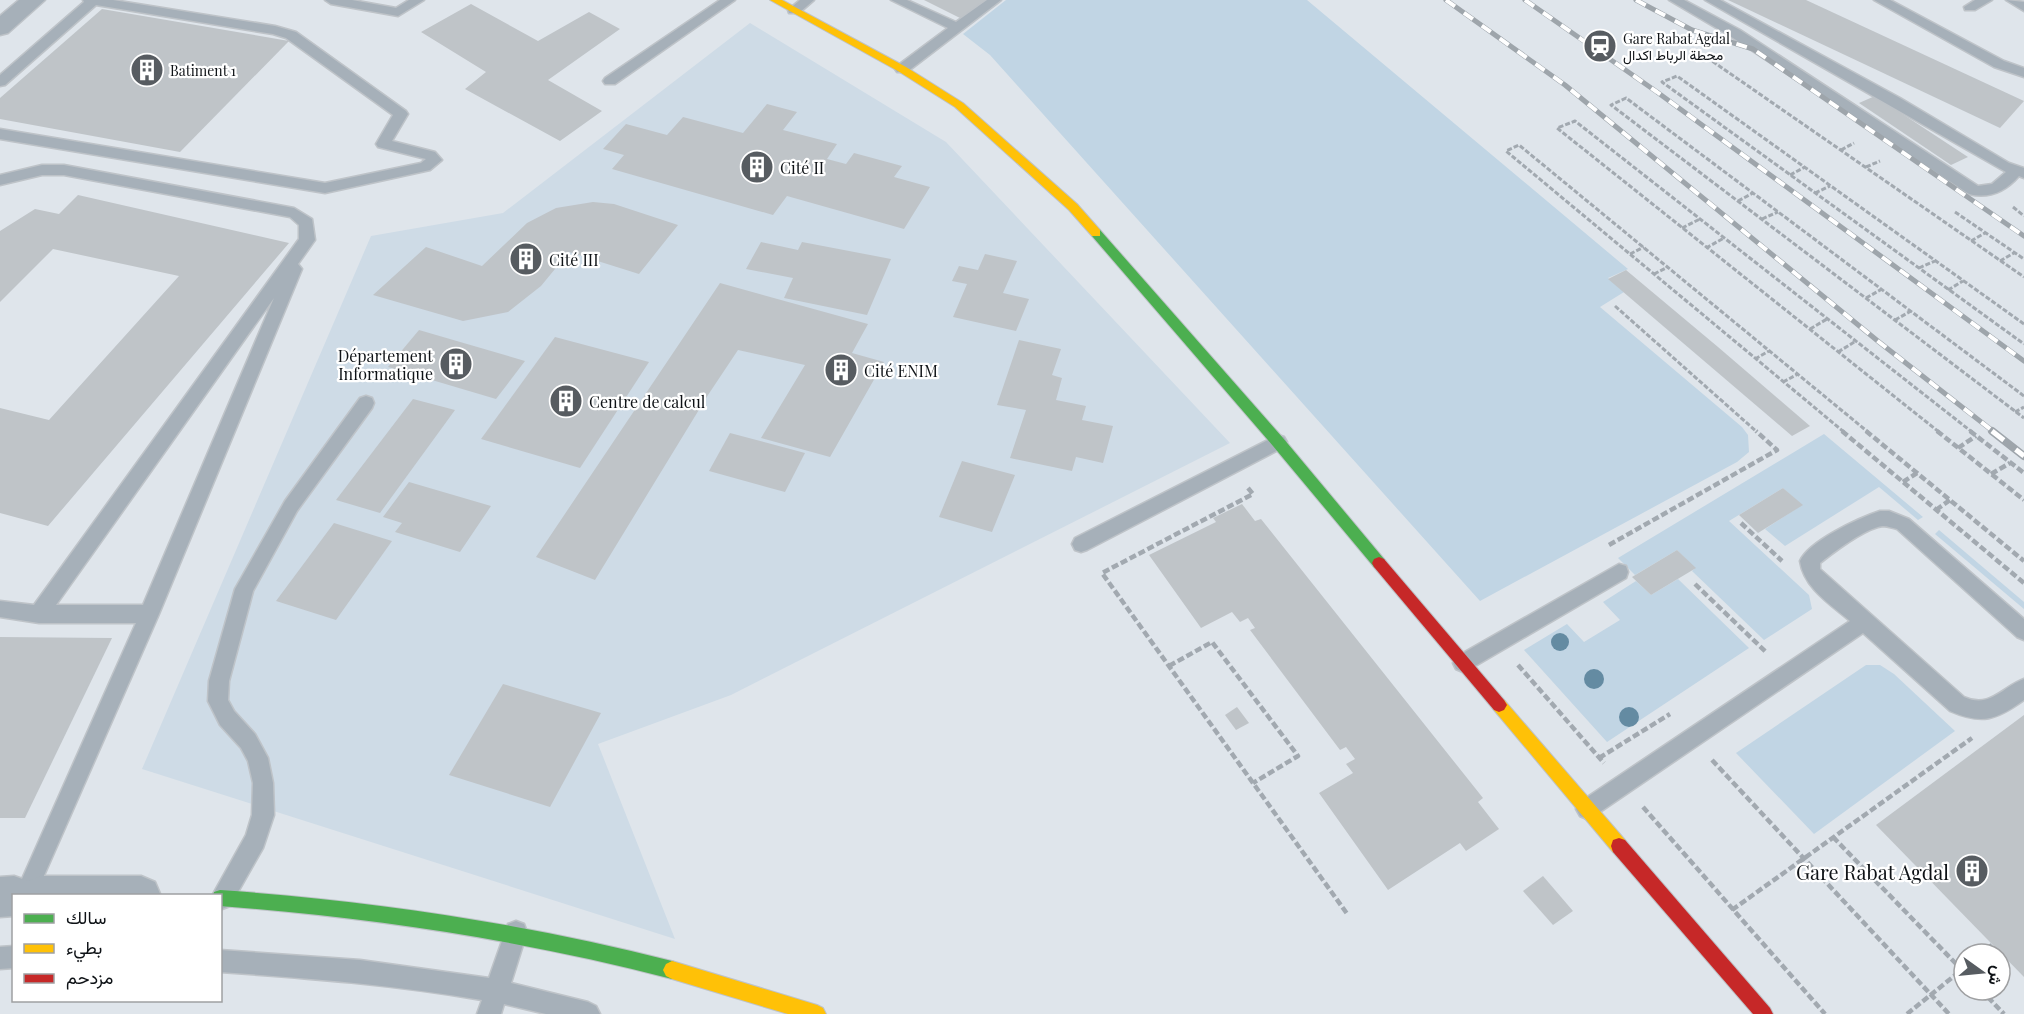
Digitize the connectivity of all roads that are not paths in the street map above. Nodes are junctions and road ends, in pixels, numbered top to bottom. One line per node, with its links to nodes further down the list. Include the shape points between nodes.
1 (33, 0): 18 (street)
2 (91, 0): 23 (lane); 24 (lane, via 291,35 401,114 383,144 430,155 435,160 425,167 325,188)
3 (331, 0): 4 (lane, via 398,12)
4 (418, 0)
5 (729, 0): 22 (lane)
6 (775, 0): 17 (street)
7 (808, 0): 17 (lane)
8 (897, 0): 19 (lane)
9 (995, 0): 19 (lane)
10 (1675, 0): 25 (lane, via 1735,33 1974,190 1984,192)
11 (1710, 0): 25 (lane)
12 (1880, 0): 21 (lane, via 1999,64)
13 (1986, 0): 15 (lane)
14 (2012, 0): 16 (lane)
15 (1970, 7)
16 (2024, 7)
17 (794, 10): 20 (street)
18 (0, 27)
19 (958, 28): 20 (lane)
20 (902, 69): 29 (street, via 959,105 1073,207)
21 (2024, 73)
22 (610, 81)
23 (0, 82)
24 (0, 134)
25 (2020, 172)
26 (0, 180): 27 (lane, via 42,170 64,170 294,213 308,223)
27 (307, 240): 33 (lane); 34 (lane)
28 (366, 403): 41 (lane, via 291,506 244,589 219,681 218,701 258,758 263,815 255,840)
29 (1278, 442): 30 (lane); 37 (street)
30 (1081, 544)
31 (1619, 572): 37 (lane)
32 (0, 609): 33 (lane)
33 (39, 614): 34 (lane)
34 (149, 614): 40 (lane)
35 (1864, 622): 36 (lane, via 1814,578 1809,561 1874,520 1887,518 1903,524); 38 (lane, via 1966,709 1993,709); 39 (lane)
36 (2024, 631)
37 (1463, 663): 39 (street)
38 (2024, 688)
39 (1587, 809): 49 (street)
40 (25, 894)
41 (222, 896)
42 (222, 898): 43 (street, via 380,911)
43 (516, 932): 45 (lane); 48 (street, via 726,986)
44 (222, 961): 45 (lane, via 393,974)
45 (497, 989): 46 (lane); 47 (lane)
46 (489, 1014)
47 (588, 1014)
48 (817, 1014)
49 (1764, 1014)

